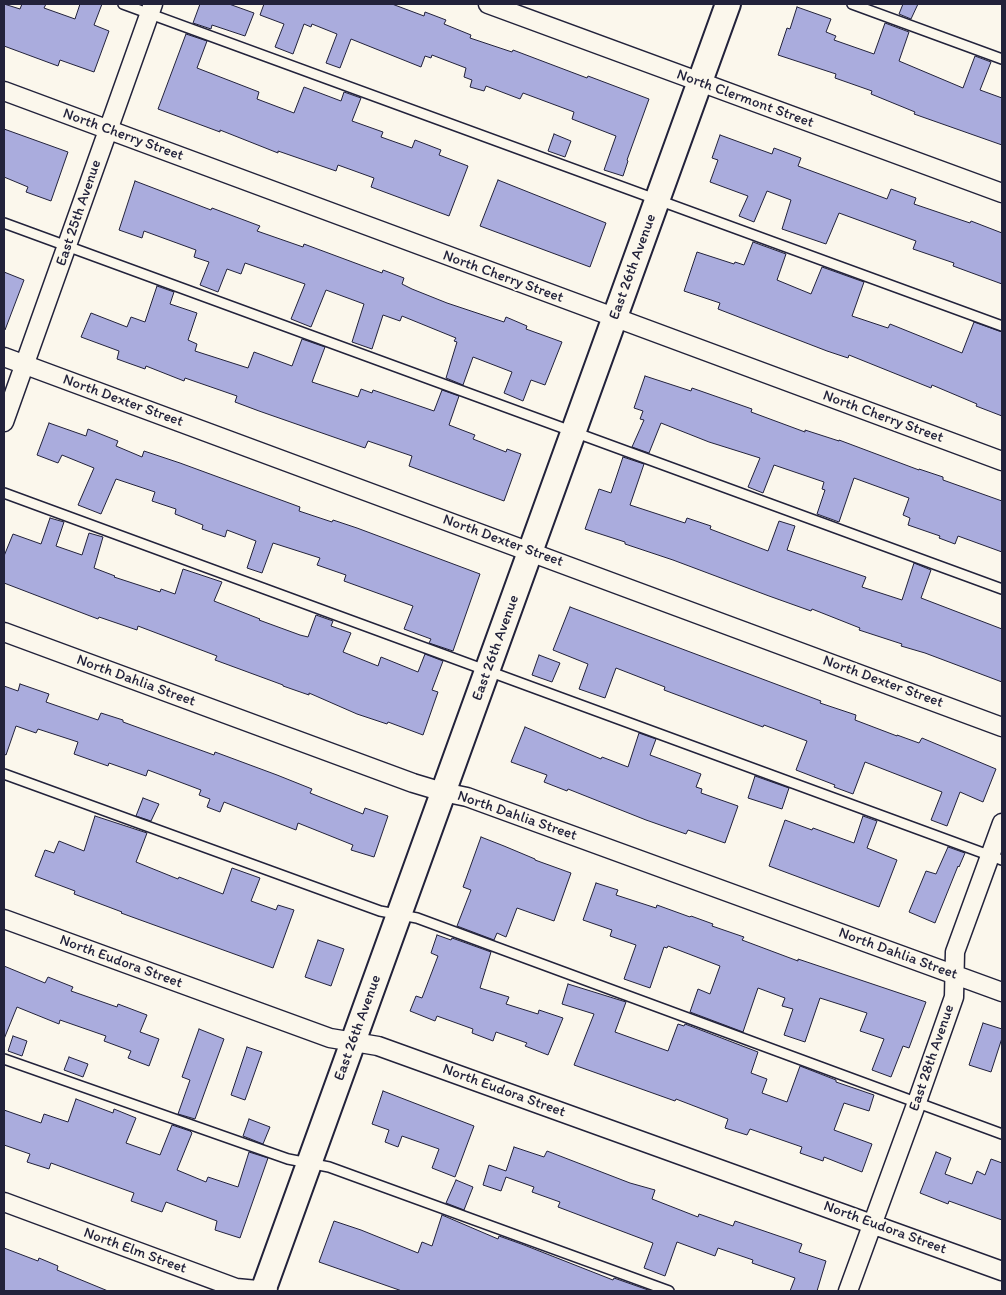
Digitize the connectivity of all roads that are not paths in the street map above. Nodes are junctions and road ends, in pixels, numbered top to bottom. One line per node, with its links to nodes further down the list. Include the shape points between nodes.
1 (123, 4): 5 (lane)
2 (488, 4): 7 (street, North Clermont Street)
3 (728, 4): 7 (street, East 26th Avenue)
4 (852, 4): 6 (lane)
5 (151, 9): 9 (street, East 25th Avenue); 11 (lane)
6 (1002, 59)
7 (700, 82): 10 (street, North Clermont Street); 11 (street, East 26th Avenue)
8 (4, 91): 9 (street, North Cherry Street)
9 (108, 129): 13 (street, East 25th Avenue); 14 (street, North Cherry Street)
10 (1002, 193)
11 (657, 200): 14 (street, East 26th Avenue); 15 (lane)
12 (4, 223): 13 (lane)
13 (67, 246): 17 (street, East 25th Avenue); 19 (lane)
14 (615, 318): 19 (street, East 26th Avenue); 20 (street, North Cherry Street)
15 (1002, 326)
16 (4, 357): 17 (street, North Dexter Street)
17 (24, 365): 18 (street, East 25th Avenue); 22 (street, North Dexter Street)
18 (4, 422)
19 (574, 432): 22 (street, East 26th Avenue); 23 (lane)
20 (1002, 461)
21 (4, 493): 25 (lane)
22 (531, 552): 25 (street, East 26th Avenue); 26 (street, North Dexter Street)
23 (1002, 589)
24 (4, 632): 28 (street, North Dahlia Street)
25 (487, 671): 28 (street, East 26th Avenue); 30 (lane)
26 (1002, 727)
27 (4, 774): 31 (lane, via 374,909)
28 (443, 792): 31 (street, East 26th Avenue); 33 (street, North Dahlia Street, via 468,797)
29 (1002, 823): 30 (street, East 28th Avenue)
30 (996, 858): 33 (street, East 28th Avenue, via 955,952)
31 (399, 915): 35 (street, East 26th Avenue); 37 (lane, via 417,918)
32 (4, 919): 35 (street, North Eudora Street, via 330,1038)
33 (953, 975): 34 (street, North Dahlia Street); 37 (street, East 28th Avenue, via 954,997)
34 (1002, 992)
35 (353, 1040): 39 (street, East 26th Avenue); 41 (street, North Eudora Street, via 378,1046)
36 (4, 1059): 39 (lane)
37 (917, 1102): 38 (lane); 41 (street, East 28th Avenue)
38 (1002, 1134)
39 (309, 1164): 43 (street, East 26th Avenue); 45 (lane, via 329,1167)
40 (4, 1202): 43 (street, North Elm Street, via 236,1288)
41 (872, 1223): 42 (street, North Eudora Street); 46 (street, East 28th Avenue)
42 (1002, 1271)
43 (263, 1291): 44 (street, North Elm Street)
44 (268, 1291)
45 (669, 1291)
46 (848, 1291)

